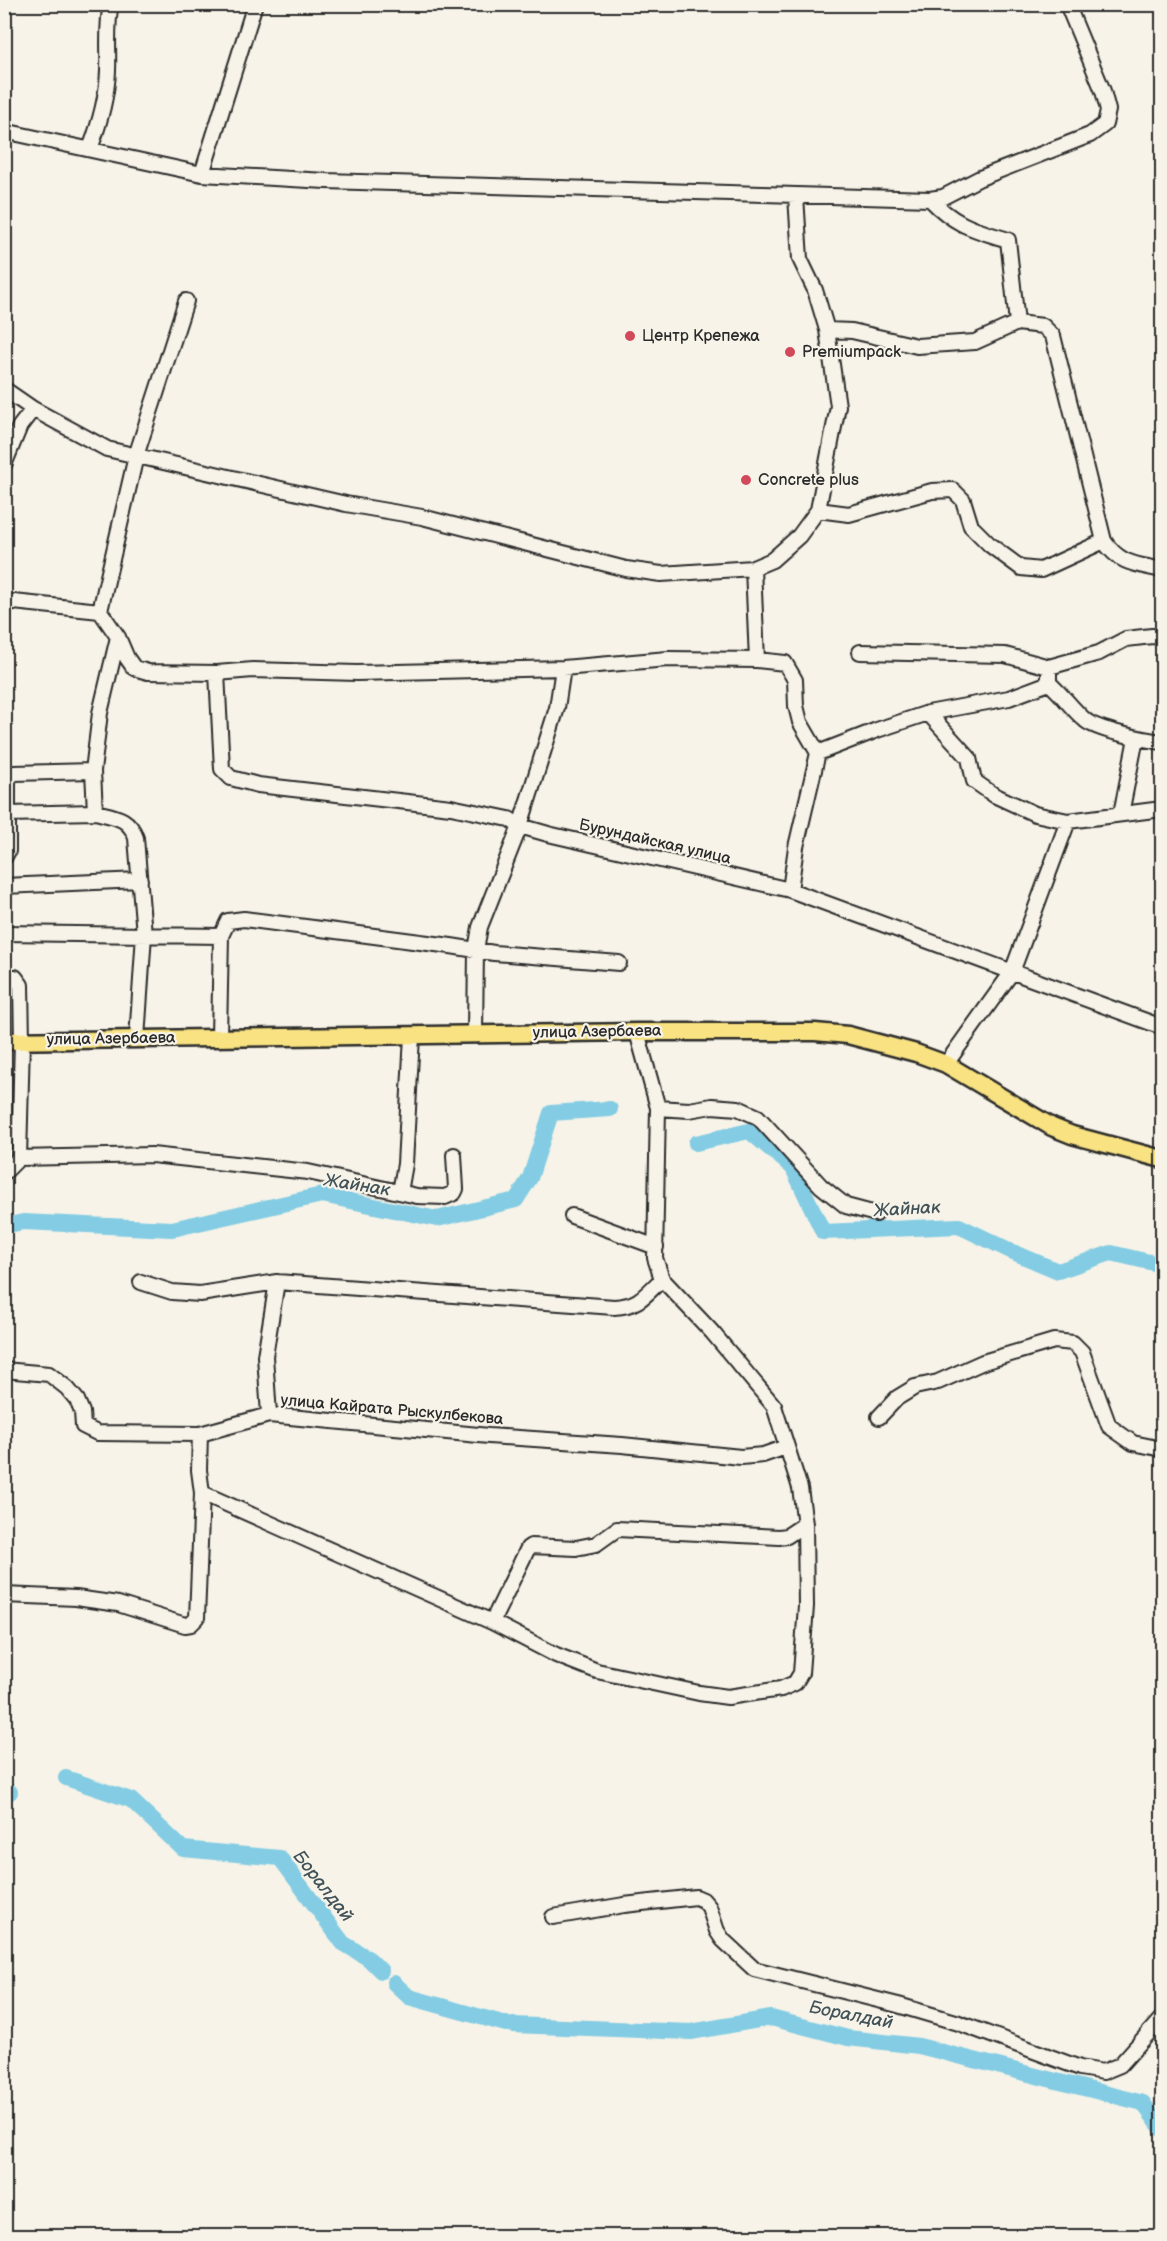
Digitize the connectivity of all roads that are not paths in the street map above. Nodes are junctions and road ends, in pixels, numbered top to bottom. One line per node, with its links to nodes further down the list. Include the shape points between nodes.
1 (111, 4): 5 (street, via 108,74 99,125)
2 (255, 4): 6 (street)
3 (1067, 4): 8 (street, via 1102,91 1108,110 1105,124 1090,135)
4 (4, 131): 5 (street)
5 (90, 149): 6 (street)
6 (202, 174): 7 (street)
7 (796, 196): 8 (street); 11 (street, via 800,259 816,291)
8 (930, 199): 10 (street, via 946,215 969,228 1008,240)
9 (186, 301): 14 (street)
10 (1017, 323): 11 (street, via 975,342 917,346); 17 (street, via 1043,326 1053,336)
11 (827, 330): 16 (street, via 838,406)
12 (4, 389): 13 (street)
13 (33, 409): 14 (street, via 107,448); 15 (street, via 20,426)
14 (136, 456): 18 (street, via 346,504 422,517 626,569 661,574); 21 (street)
15 (4, 465)
16 (818, 510): 17 (street, via 849,514 932,491 953,490 963,500 971,526 1021,568 1041,570); 18 (street, via 799,536 772,560)
17 (1104, 541): 19 (street, via 1114,555)
18 (753, 568): 25 (street)
19 (1162, 570)
20 (4, 601): 21 (street)
21 (100, 611): 22 (street)
22 (118, 637): 28 (street, via 134,668 148,672); 34 (street, via 100,713)
23 (1162, 638): 26 (street, via 1126,639)
24 (860, 652): 26 (street, via 1005,656)
25 (757, 660): 27 (street, via 668,659); 33 (street, via 785,663 795,680 800,722)
26 (1049, 667): 29 (street)
27 (563, 668): 28 (street); 40 (street, via 557,708)
28 (217, 673): 40 (street, Бурундайская улица, via 222,770 231,778 258,785 452,807 509,819)
29 (1048, 683): 30 (street, via 1009,698); 31 (street, via 1086,722)
30 (928, 713): 33 (street); 39 (street, via 969,758 974,781 1035,814)
31 (1136, 738): 32 (street); 38 (street)
32 (1162, 742)
33 (818, 753): 44 (street)
34 (93, 771): 36 (street); 37 (street, via 14,773 8,779)
35 (1162, 809): 38 (street)
36 (95, 812): 37 (street); 42 (street, via 126,821 133,828)
37 (8, 814): 41 (street, via 8,851)
38 (1121, 814): 39 (street)
39 (1068, 821): 50 (street)
40 (520, 826): 44 (street, Бурундайская улица); 48 (street, via 480,927)
41 (4, 858)
42 (140, 880): 43 (street); 46 (street)
43 (4, 886)
44 (790, 890): 50 (street, Бурундайская улица)
45 (4, 933): 46 (street)
46 (144, 934): 47 (street); 57 (street)
47 (221, 936): 48 (street, via 228,921 244,919); 56 (street)
48 (476, 950): 49 (street); 54 (street)
49 (619, 963)
50 (1011, 972): 52 (street, Бурундайская улица); 60 (street)
51 (4, 977): 59 (street, via 15,977 21,985)
52 (1162, 1026)
53 (637, 1032): 54 (main road, улица Азербаева); 60 (main road, улица Азербаева, via 848,1035); 61 (street)
54 (475, 1034): 55 (main road, улица Азербаева)
55 (412, 1036): 56 (main road, улица Азербаева); 66 (street)
56 (219, 1037): 57 (main road, улица Азербаева)
57 (137, 1039): 59 (main road, улица Азербаева)
58 (4, 1041): 59 (main road, улица Азербаева)
59 (22, 1041): 63 (street)
60 (946, 1064): 64 (main road, улица Азербаева, via 1072,1136)
61 (658, 1108): 67 (street, via 738,1108 758,1117 829,1193 846,1206); 69 (street)
62 (454, 1155): 66 (street, via 454,1192 445,1197)
63 (19, 1158): 65 (street); 66 (street, via 152,1155 308,1172)
64 (1162, 1159)
65 (4, 1173)
66 (400, 1192)
67 (876, 1214)
68 (572, 1216): 69 (street)
69 (656, 1248): 70 (street, via 657,1269)
70 (662, 1279): 72 (street, via 638,1302 614,1307); 77 (street, via 774,1406)
71 (141, 1282): 72 (street, via 172,1292 200,1294)
72 (278, 1282): 74 (street, улица Кайрата Рыскулбекова, via 265,1356)
73 (4, 1370): 76 (street, via 49,1374 77,1400 83,1426 97,1433)
74 (270, 1415): 76 (street); 77 (street, улица Кайрата Рыскулбекова, via 741,1457 764,1455)
75 (879, 1417): 78 (street, via 897,1398 915,1387 1054,1341 1073,1342 1082,1352 1109,1426 1133,1443)
76 (200, 1434): 79 (street)
77 (786, 1447): 80 (street, via 800,1488)
78 (1162, 1449)
79 (202, 1493): 81 (street, via 197,1618 191,1624 118,1604); 82 (street)
80 (805, 1524): 82 (street, via 779,1537 616,1528 596,1544 576,1548 531,1546); 82 (street, via 806,1606 801,1673 795,1683 781,1689 728,1696 597,1671)
81 (4, 1595)
82 (492, 1622)
83 (553, 1917): 84 (street, via 696,1897 708,1907 723,1940 754,1969 898,2004 1080,2068 1102,2072 1120,2065)
84 (1162, 2018)

